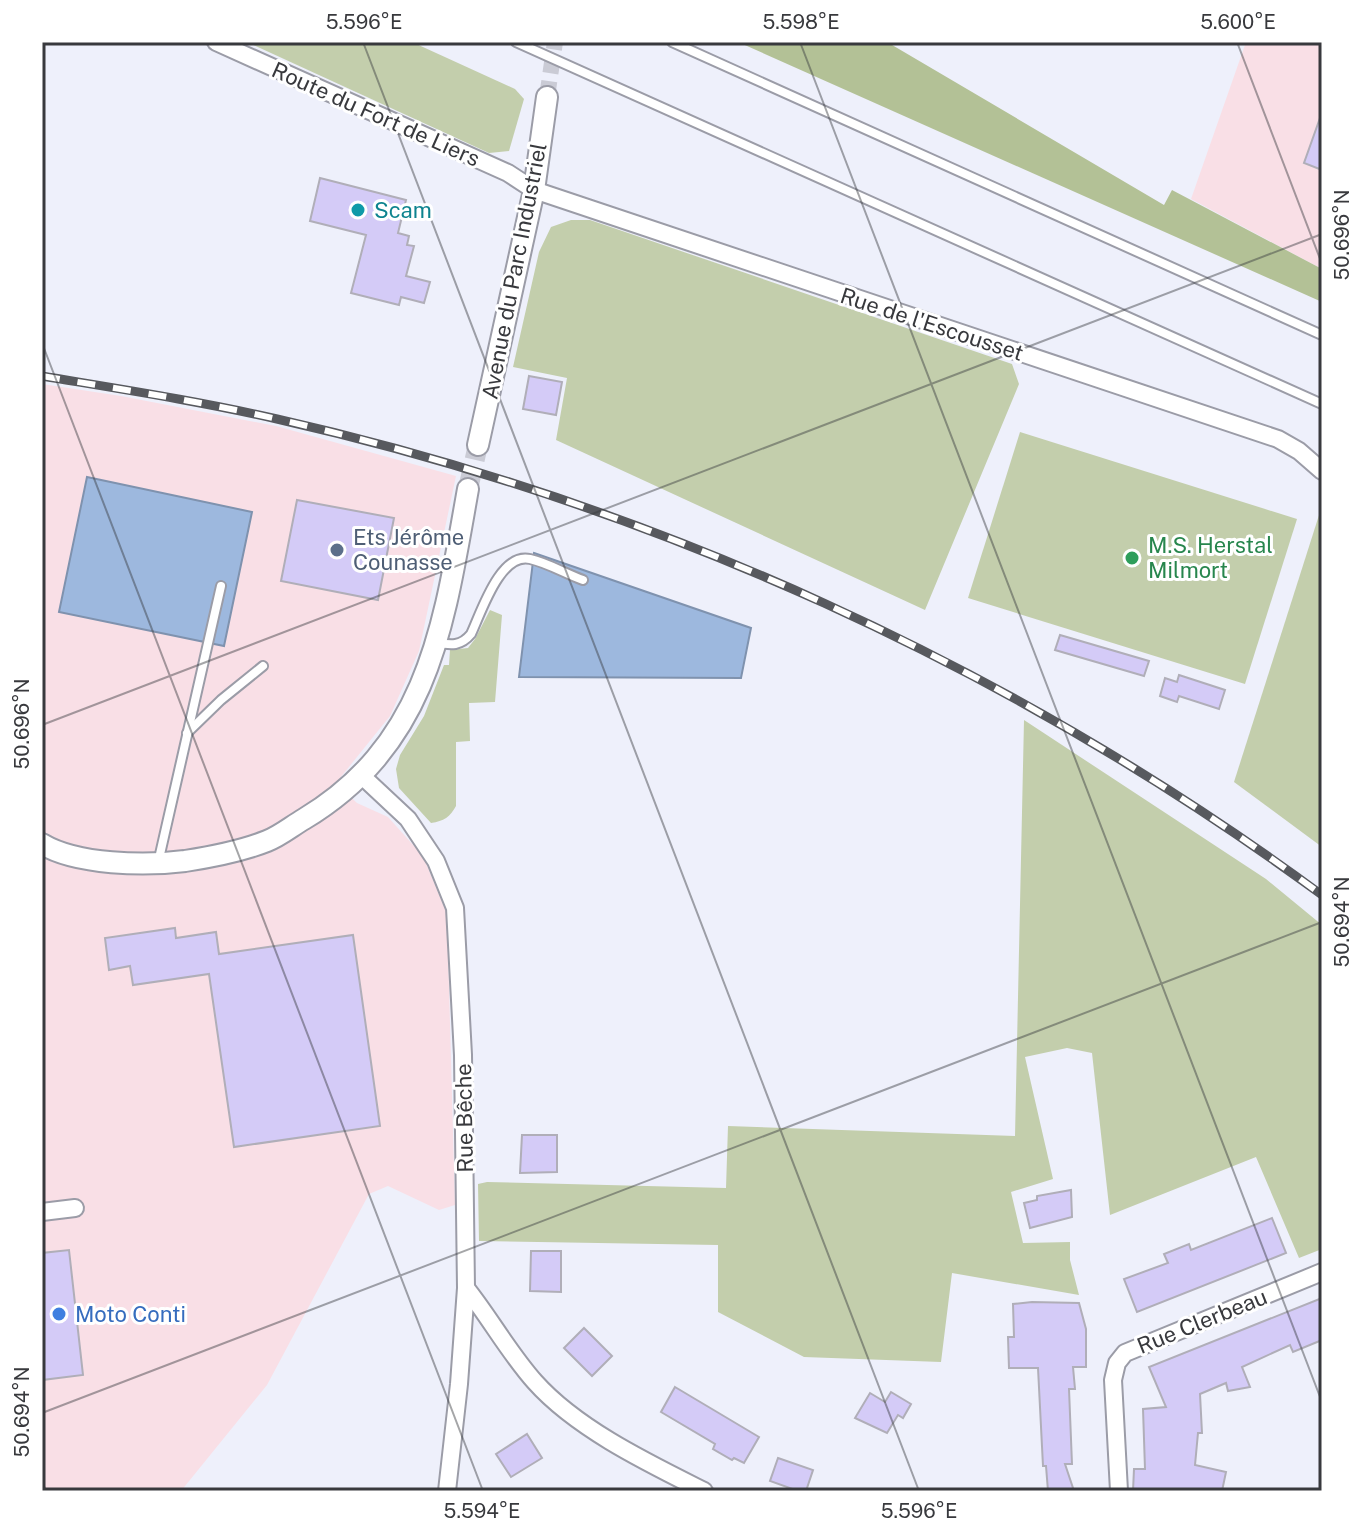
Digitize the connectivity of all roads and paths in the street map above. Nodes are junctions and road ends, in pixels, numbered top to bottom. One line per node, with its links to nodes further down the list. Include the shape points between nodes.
1 (216, 42): 5 (street, Route du Fort de Liers, via 508,173)
2 (516, 42): 7 (lane)
3 (672, 42): 6 (lane)
4 (547, 97): 5 (street, Avenue du Parc Industriel)
5 (534, 190): 8 (street, Avenue du Parc Industriel); 9 (street, Rue de l'Escousset, via 1278,439)
6 (1322, 335)
7 (1322, 404)
8 (478, 445)
9 (1322, 471)
10 (468, 489): 13 (street)
11 (583, 580): 13 (lane, via 526,558 511,562 497,577 465,641)
12 (221, 586): 15 (lane)
13 (436, 641): 16 (street, via 412,707)
14 (263, 666): 15 (lane)
15 (186, 733): 18 (lane)
16 (362, 776): 18 (street, via 333,802 268,840 201,859); 22 (street, Rue Bêche, via 408,819 436,861 455,908)
17 (42, 844): 18 (street, via 128,865)
18 (158, 864)
19 (75, 1208): 20 (street)
20 (42, 1212)
21 (1322, 1272): 25 (street, Rue Clerbeau, via 1125,1353 1113,1380)
22 (466, 1288): 23 (street, Rue Bêche); 24 (street, via 535,1382 572,1415)
23 (447, 1491)
24 (704, 1491)
25 (1119, 1491)

